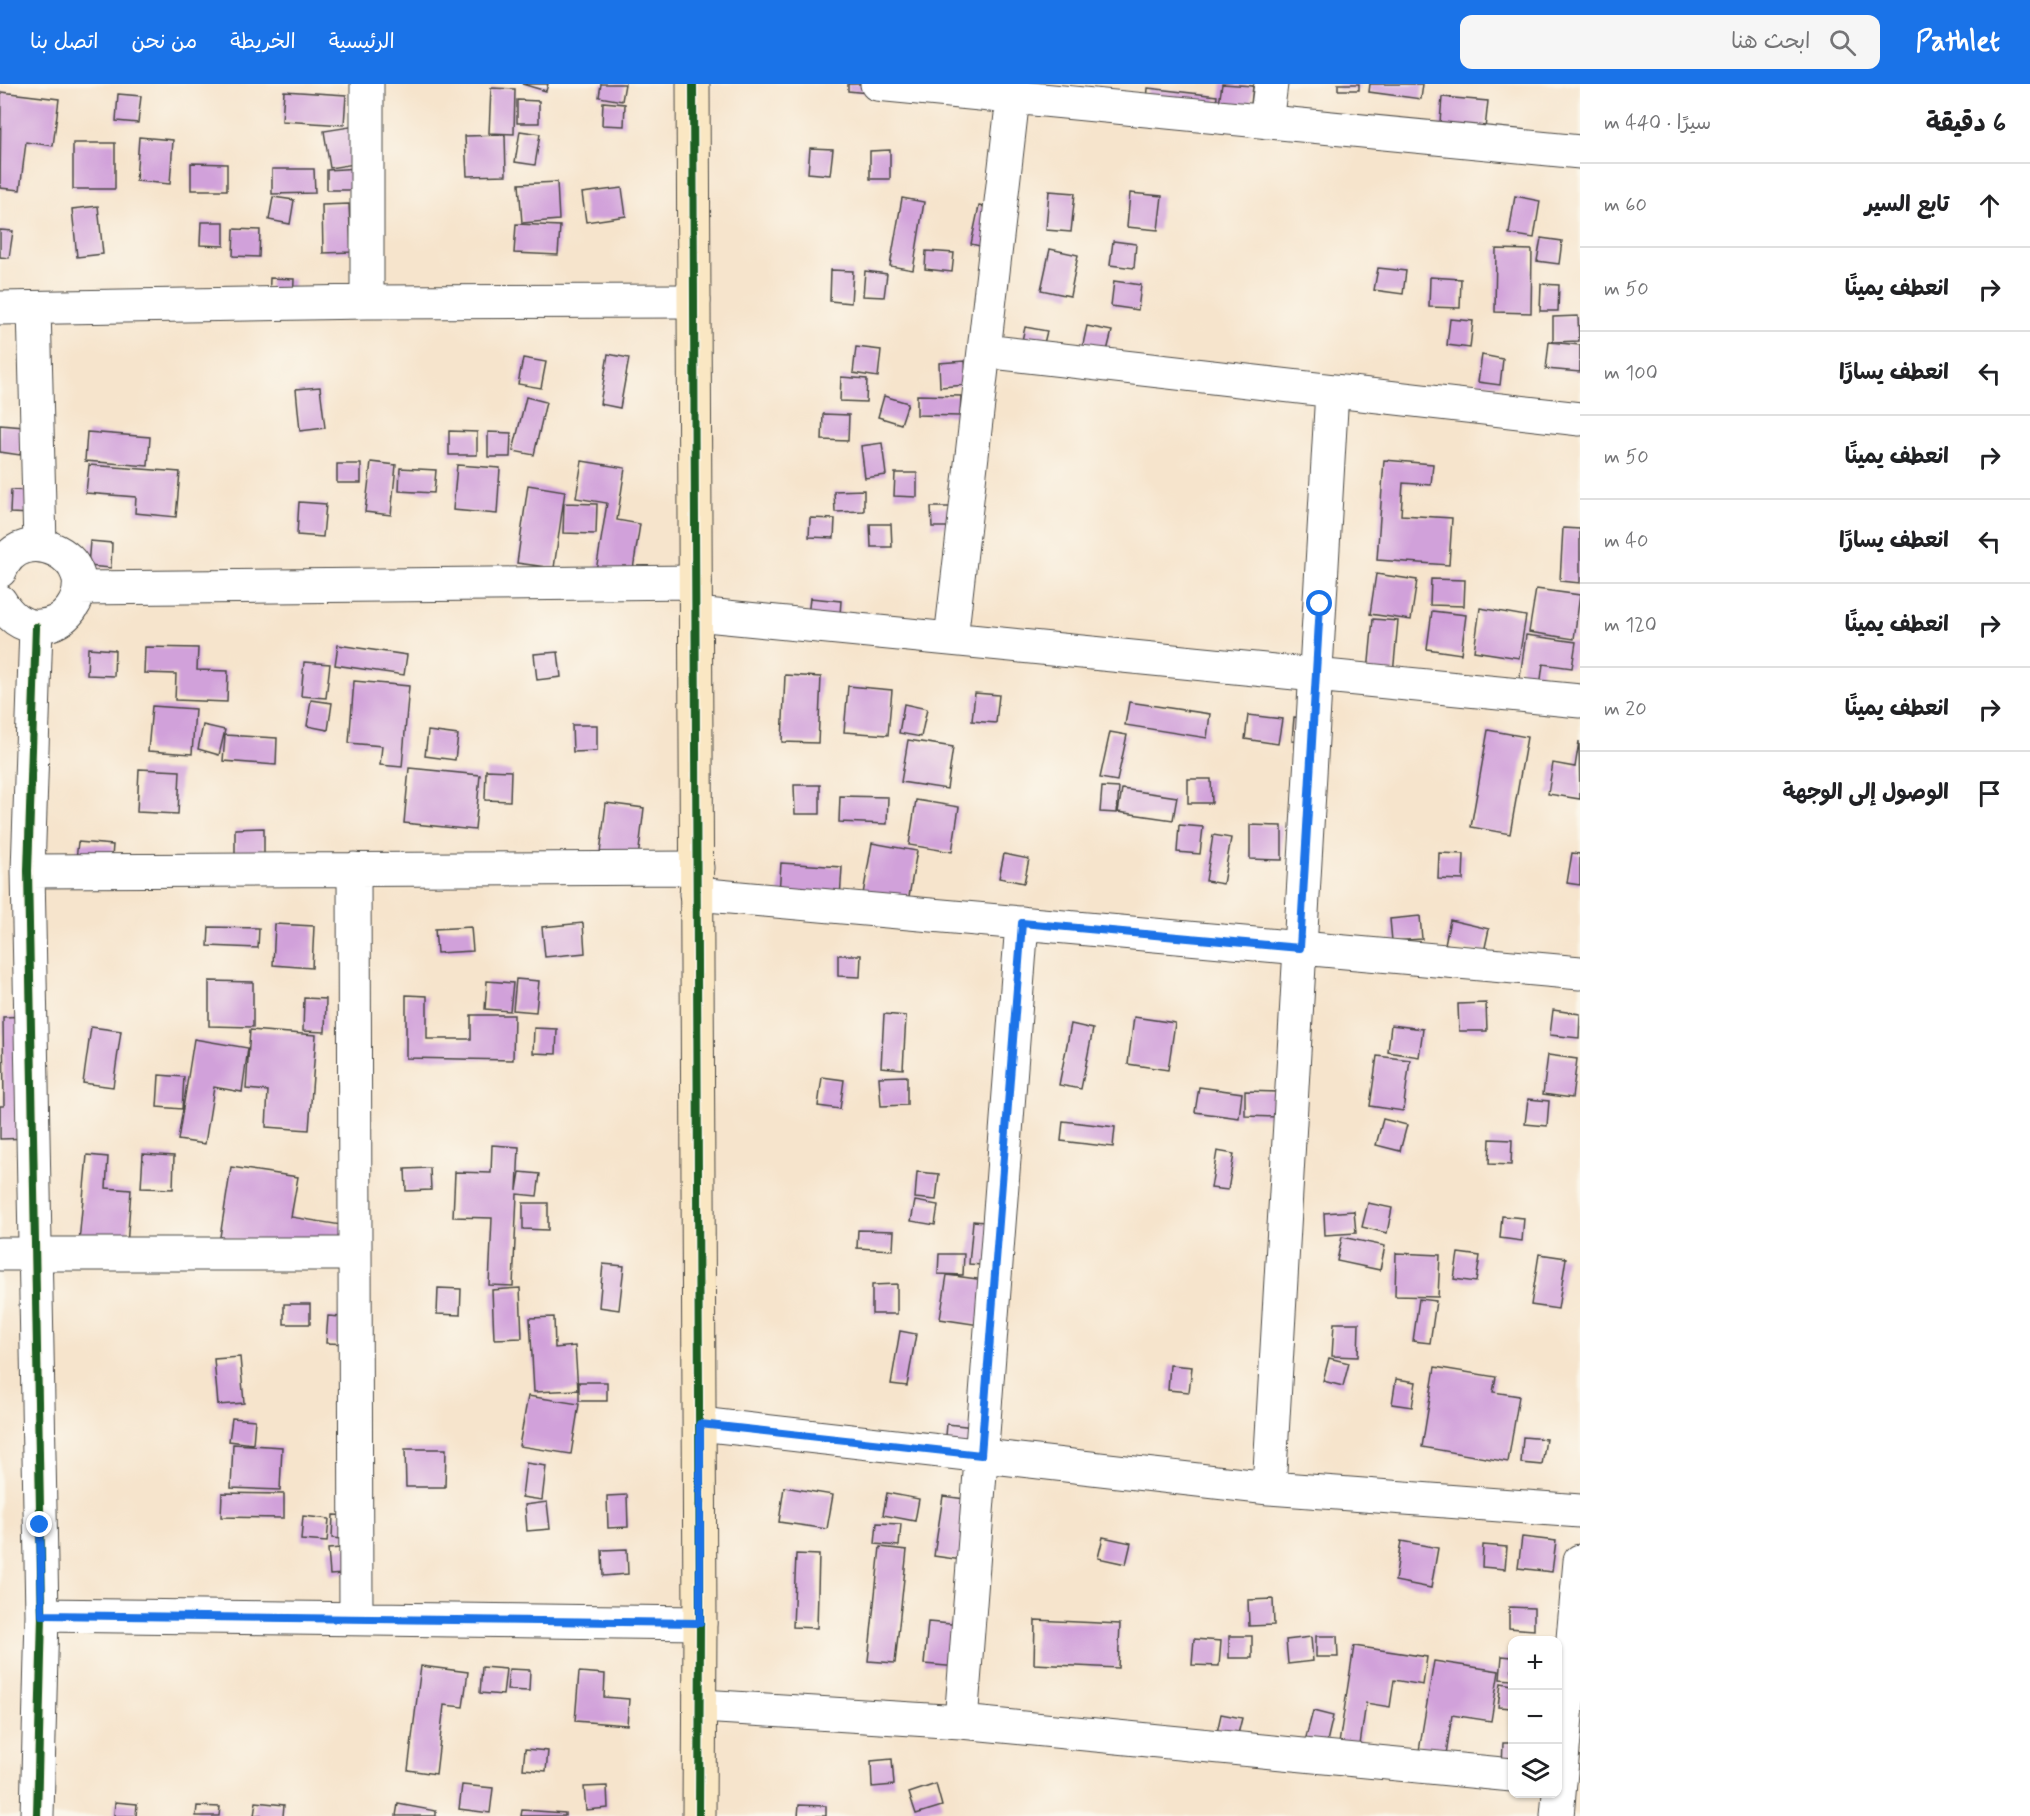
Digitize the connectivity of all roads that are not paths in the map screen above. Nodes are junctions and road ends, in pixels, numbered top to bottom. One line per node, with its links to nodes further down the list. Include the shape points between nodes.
1 (368, 84): 9 (street)
2 (693, 84): 8 (street)
3 (877, 84): 5 (street)
4 (1271, 84): 6 (street)
5 (1013, 97): 6 (street); 12 (street)
6 (1266, 122): 7 (street)
7 (1580, 152)
8 (694, 301): 9 (street); 18 (street)
9 (367, 302): 11 (street)
10 (0, 308): 11 (street)
11 (34, 308): 15 (street)
12 (984, 351): 13 (street); 21 (street)
13 (1332, 391): 14 (street); 22 (street)
14 (1580, 419)
15 (40, 545): 16 (street, via 24,547 10,555); 17 (street, via 56,549 68,558 77,572)
16 (0, 571)
17 (79, 588): 18 (street); 20 (street, via 66,616)
18 (695, 598): 21 (street); 26 (street)
19 (0, 601): 20 (street, via 8,613)
20 (36, 627): 25 (street)
21 (951, 639): 22 (street)
22 (1316, 675): 23 (street); 28 (street)
23 (1580, 701)
24 (354, 869): 25 (street); 26 (street); 32 (street)
25 (28, 871): 31 (street)
26 (696, 881): 27 (street); 33 (street)
27 (1022, 923): 28 (street); 34 (street)
28 (1300, 948): 29 (street); 35 (street)
29 (1580, 973)
30 (0, 1254): 31 (street)
31 (35, 1254): 32 (street); 38 (street)
32 (355, 1254): 39 (street)
33 (700, 1424): 34 (street); 40 (street)
34 (981, 1455): 35 (street); 42 (street)
35 (1269, 1488): 36 (street)
36 (1580, 1511)
37 (1580, 1561): 44 (street)
38 (42, 1615): 39 (street); 45 (street)
39 (356, 1619): 40 (street)
40 (700, 1623): 41 (street)
41 (701, 1706): 42 (street); 46 (street)
42 (960, 1722): 43 (street)
43 (1508, 1775)
44 (1566, 1780): 47 (street)
45 (37, 1816)
46 (699, 1816)
47 (1557, 1816)

